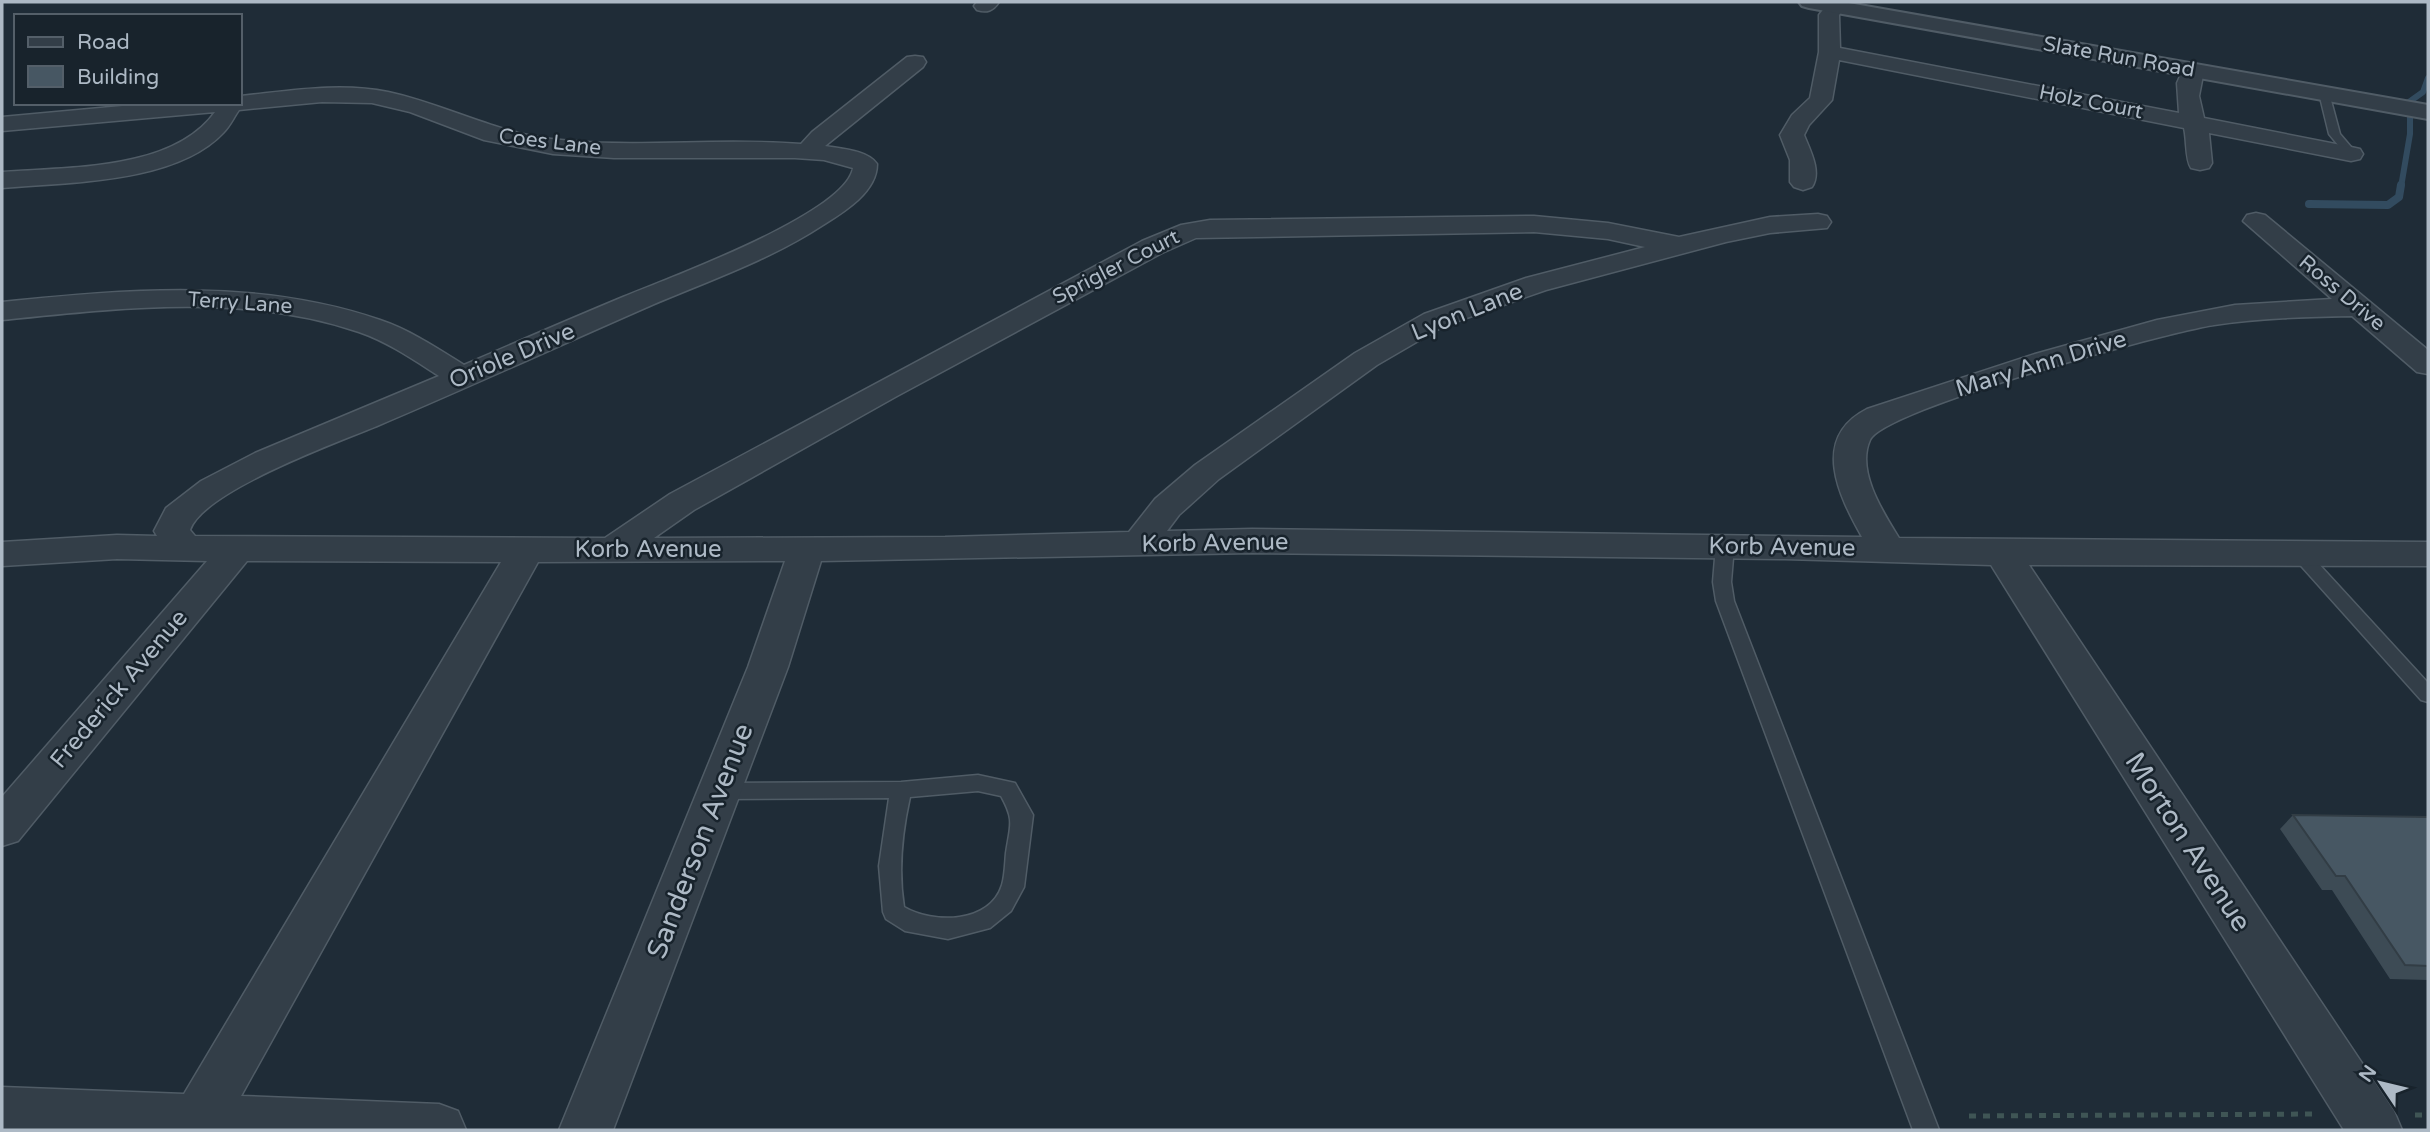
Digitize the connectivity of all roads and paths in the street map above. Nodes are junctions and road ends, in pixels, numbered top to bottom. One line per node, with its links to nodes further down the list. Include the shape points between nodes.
1 (1809, 2): 2 (street, Slate Run Road)
2 (1836, 4): 3 (street, via 1829,15); 5 (street, Slate Run Road)
3 (1830, 52): 11 (street, Holz Court); 18 (street, via 1821,100 1795,125 1792,135 1802,160)
4 (915, 62): 13 (street)
5 (2193, 70): 6 (street, Slate Run Road); 11 (street, via 2185,96)
6 (2324, 93): 10 (street, Slate Run Road); 14 (lane, via 2329,123 2339,144)
7 (242, 103): 13 (street, Coes Lane, via 322,95 371,96 495,135 549,146)
8 (211, 105): 12 (street)
9 (232, 105): 17 (street, via 225,121 208,136 172,156 117,169)
10 (2428, 112)
11 (2191, 121): 14 (street, Holz Court); 15 (street, via 2201,147)
12 (2, 124)
13 (807, 152): 16 (street, Coes Lane, via 840,155)
14 (2351, 154)
15 (2200, 163)
16 (865, 164): 25 (street, Oriole Drive, via 863,180 843,199 792,233)
17 (2, 180)
18 (1803, 182)
19 (2256, 221): 22 (street, Ross Drive)
20 (1818, 222): 21 (street, Lyon Lane, via 1740,230)
21 (1682, 246): 26 (street, Lyon Lane, via 1536,284 1410,332 1207,472 1167,507); 28 (street, Sprigler Court, via 1608,231 1534,225 1190,231 886,389 682,502)
22 (2359, 307): 24 (street, Ross Drive); 30 (street, Mary Ann Drive, via 2250,311 2194,320 2073,352 1876,417 1860,428 1850,460 1865,510)
23 (2, 311): 25 (street, Terry Lane, via 183,298 290,306 372,327)
24 (2428, 365)
25 (463, 377): 31 (street, Oriole Drive, via 216,486 176,518 172,531)
26 (1139, 544): 27 (street, Korb Avenue); 29 (street, Korb Avenue)
27 (1725, 546): 30 (street, Korb Avenue); 49 (lane, via 1725,601)
28 (614, 549): 29 (street, Korb Avenue); 33 (street, Korb Avenue)
29 (807, 549): 40 (street, Sanderson Avenue)
30 (1887, 549): 34 (street, Korb Avenue)
31 (186, 550): 32 (street, Korb Avenue); 35 (street, Korb Avenue, via 117,547)
32 (236, 550): 33 (street, Korb Avenue); 41 (street, Frederick Avenue)
33 (527, 550): 45 (street)
34 (2002, 553): 36 (street, Korb Avenue); 46 (street, Morton Avenue)
35 (2, 554)
36 (2300, 554): 37 (street, Korb Avenue); 38 (lane)
37 (2428, 554)
38 (2428, 695)
39 (901, 790): 39 (lane, via 978,783 1008,789 1022,815 1013,887 1003,904 982,921 948,929 914,924 894,912 889,889 892,829); 40 (lane)
40 (720, 791): 48 (street, Sanderson Avenue)
41 (2, 828)
42 (2, 1113): 45 (street)
43 (2428, 1115): 46 (path)
44 (1969, 1116): 46 (path)
45 (197, 1122): 47 (street)
46 (2370, 1122)
47 (439, 1130)
48 (586, 1130)
49 (1926, 1130)

